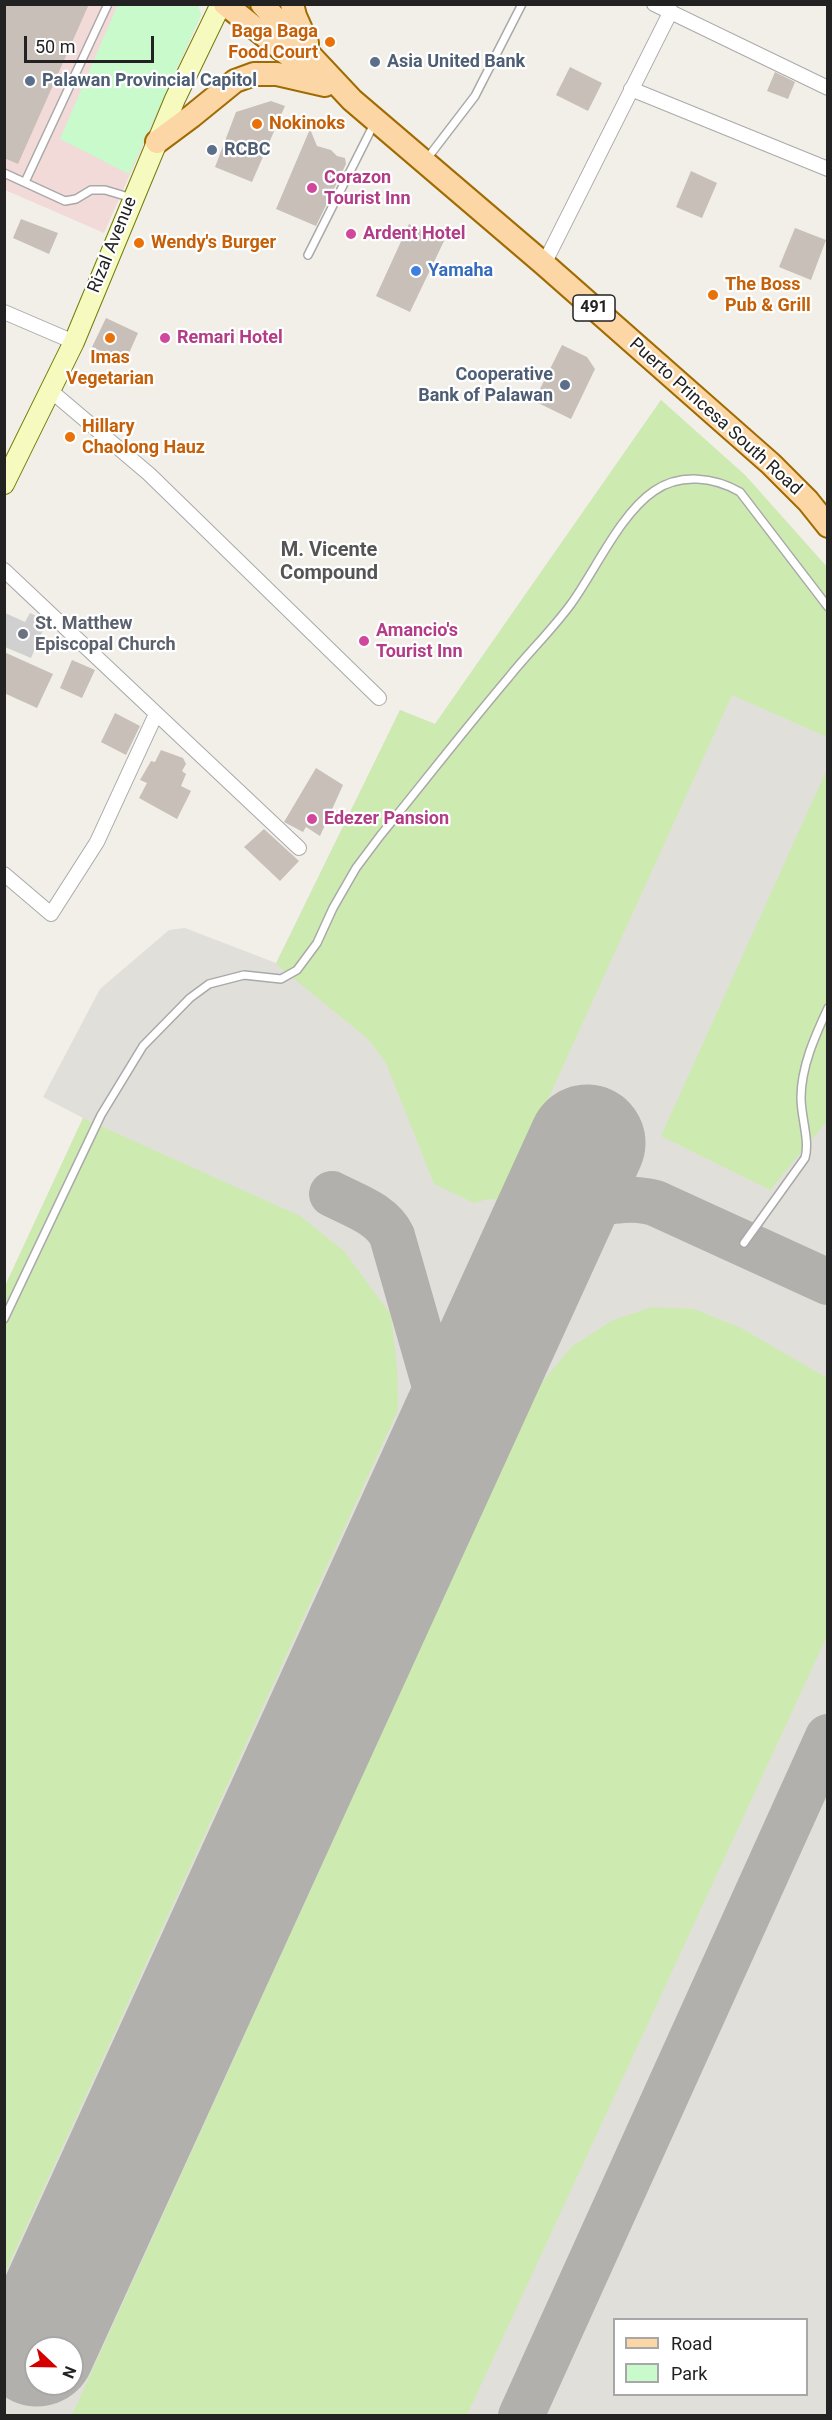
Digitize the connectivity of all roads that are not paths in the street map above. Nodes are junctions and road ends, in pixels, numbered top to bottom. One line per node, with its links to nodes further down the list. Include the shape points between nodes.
1 (108, 4): 18 (lane)
2 (223, 4): 9 (main road, Puerto Princesa South Road / 491); 14 (street, Rizal Avenue / 491)
3 (262, 4): 8 (main road, Puerto Princesa South Road / 491)
4 (292, 4): 8 (main road)
5 (522, 4): 15 (lane, via 475,96)
6 (654, 4): 7 (street)
7 (670, 11): 10 (street); 11 (street)
8 (315, 60): 12 (main road, Puerto Princesa South Road / 491)
9 (325, 85): 12 (main road, Puerto Princesa South Road / 491); 14 (main road, via 277,74 254,74 235,81)
10 (631, 88): 16 (street); 21 (street)
11 (828, 88)
12 (352, 100): 13 (main road, Puerto Princesa South Road / 491)
13 (376, 120): 15 (main road, Puerto Princesa South Road / 491); 20 (lane)
14 (157, 142): 19 (street, Rizal Avenue / 491)
15 (424, 161): 21 (main road, Puerto Princesa South Road / 491)
16 (828, 169)
17 (4, 173): 18 (lane)
18 (25, 182): 19 (lane, via 70,202 91,190)
19 (132, 198): 23 (street, Rizal Avenue / 491)
20 (308, 255)
21 (544, 264): 26 (main road, Puerto Princesa South Road / 491, via 771,464)
22 (4, 312): 23 (street)
23 (74, 342): 24 (street, Rizal Avenue / 491)
24 (51, 391): 25 (street, Rizal Avenue / 491); 29 (street, via 150,474)
25 (4, 484)
26 (828, 526)
27 (4, 570): 30 (street)
28 (828, 607): 35 (lane, via 740,492 705,479 681,480 668,483 644,499 570,604 356,868 317,943 297,970 281,979 244,975 209,984 143,1046 101,1115)
29 (379, 698)
30 (156, 714): 31 (street); 32 (street, via 97,842 51,914)
31 (299, 848)
32 (4, 874)
33 (828, 1008): 34 (lane, via 803,1076 801,1114 808,1148 805,1158)
34 (744, 1244)
35 (4, 1319)

